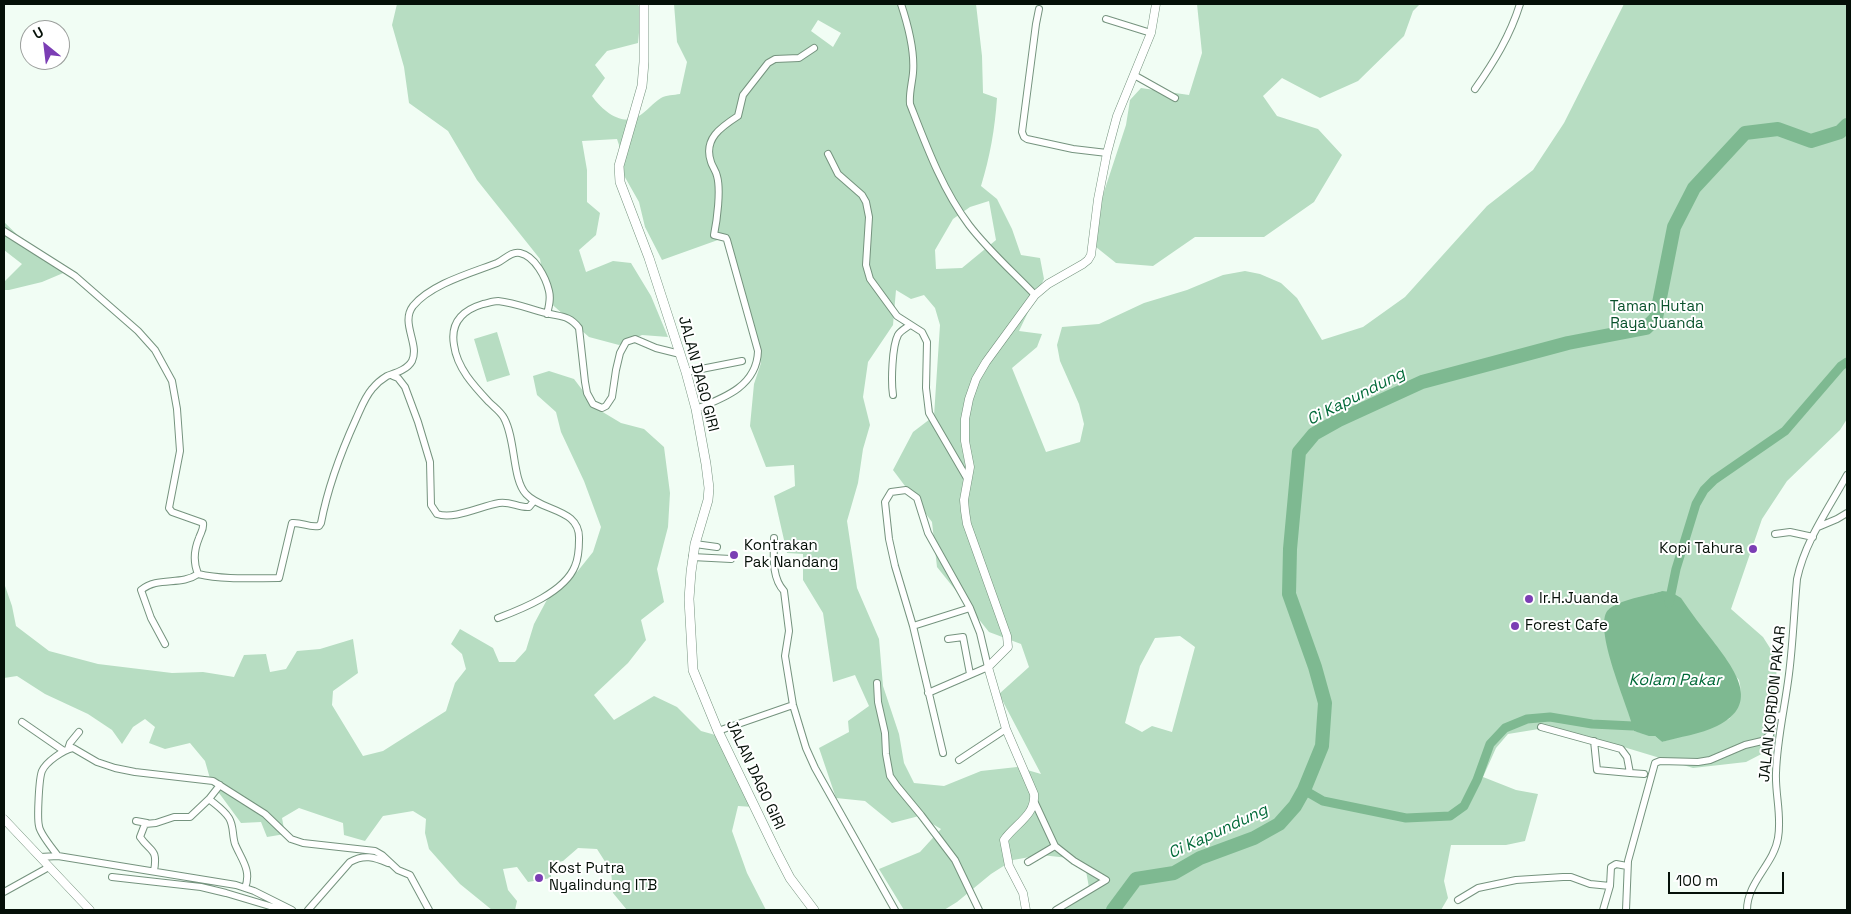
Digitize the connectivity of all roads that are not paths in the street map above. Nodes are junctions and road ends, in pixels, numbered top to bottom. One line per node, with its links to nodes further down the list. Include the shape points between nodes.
1 (644, 4): 18 (main road, JALAN DAGO GIRI, via 642,86 619,166 620,182)
2 (901, 4): 15 (street, via 912,52 910,104 930,155 968,224)
3 (1156, 4): 7 (street)
4 (1520, 4): 10 (street, via 1503,48)
5 (1039, 8): 12 (street, via 1022,132 1024,137 1073,149)
6 (1106, 19): 7 (street)
7 (1151, 33): 9 (street)
8 (814, 48): 23 (street, via 799,58 775,59 768,63 742,95 738,116 713,135 709,144 710,162 717,177 718,219 714,235 728,240 758,351 758,363 740,387)
9 (1134, 75): 11 (street); 12 (street, via 1117,116)
10 (1475, 89)
11 (1175, 98)
12 (1107, 153): 15 (street, via 1091,255)
13 (828, 154): 17 (street, via 838,174 866,202 866,265 870,280 897,316)
14 (4, 231): 36 (street, via 75,276 104,300 155,350 164,364 172,381 180,437 169,508 203,523 194,556)
15 (1035, 295): 25 (street, via 976,379 965,419 970,467)
16 (547, 314): 18 (street, via 573,320 579,328 587,393 598,407 606,406 612,397 620,353 626,342 635,339); 21 (street, via 549,292 538,267 520,252 511,254 462,274 412,307 408,322 414,356 410,364); 26 (street, via 496,301 470,308 462,314 453,336 457,358 464,372 504,417 511,434 519,483)
17 (910, 325): 22 (street, via 898,334 895,345); 25 (street, via 922,332 927,342 928,413)
18 (680, 354): 20 (main road, JALAN DAGO GIRI)
19 (742, 361): 20 (street)
20 (686, 372): 23 (main road, JALAN DAGO GIRI)
21 (393, 376): 26 (street, via 405,387 418,422 430,462 431,505 437,514 450,516 501,502 524,508); 36 (street, via 382,380 365,399 338,460 319,526 292,522 279,578 222,578)
22 (892, 395)
23 (696, 409): 32 (main road, JALAN DAGO GIRI, via 709,488)
24 (1847, 475): 28 (street, JALAN KORDON PAKAR)
25 (968, 480): 42 (street, via 964,500 968,524 1007,636 1008,647)
26 (534, 501): 38 (street, via 564,513 572,520 580,538 575,566 568,578 530,606)
27 (1847, 513): 28 (street)
28 (1818, 527): 30 (street, JALAN KORDON PAKAR)
29 (1775, 534): 30 (street, via 1790,532)
30 (1813, 537): 47 (street, JALAN KORDON PAKAR, via 1804,553 1797,579 1790,673)
31 (774, 538): 46 (street, via 774,568 784,591 789,631 785,656)
32 (695, 544): 33 (street); 34 (main road, JALAN DAGO GIRI)
33 (717, 547)
34 (692, 557): 35 (street); 51 (main road, JALAN DAGO GIRI, via 693,670)
35 (731, 560)
36 (198, 574): 41 (street, via 186,580 158,582 141,590)
37 (970, 608): 39 (street); 39 (street, via 928,533 916,498 906,490 896,490 885,502 889,539); 42 (street)
38 (498, 618)
39 (913, 626): 45 (street)
40 (948, 639): 43 (street, via 964,637)
41 (165, 644)
42 (988, 666): 43 (street); 50 (street)
43 (970, 674): 45 (street)
44 (877, 683): 85 (street, via 890,776 954,860)
45 (928, 693): 55 (street)
46 (793, 705): 51 (street); 84 (street, via 815,768)
47 (1782, 715): 69 (street, via 1774,717 1770,735 1762,741 1710,760 1655,763); 90 (street, JALAN KORDON PAKAR, via 1776,774 1778,839 1748,895)
48 (22, 722): 54 (street)
49 (1541, 727): 53 (street)
50 (1006, 729): 56 (street); 61 (street)
51 (718, 731): 83 (main road, JALAN DAGO GIRI, via 790,878)
52 (79, 732): 54 (street)
53 (1594, 741): 57 (street, via 1621,749 1627,757); 57 (street, via 1597,770)
54 (66, 750): 59 (street, via 76,750 115,768 208,780); 66 (street, via 42,771 40,790 39,827)
55 (943, 753)
56 (960, 760)
57 (1630, 772): 58 (street)
58 (1644, 774)
59 (220, 785): 60 (street); 71 (street, via 266,814 291,839 313,845 370,850 382,855)
60 (208, 799): 64 (street, via 190,817); 75 (street, via 231,821 235,843 247,868)
61 (1035, 803): 65 (street); 86 (street, via 1004,840 1009,866 1024,893)
62 (4, 820): 67 (street)
63 (136, 821): 64 (street)
64 (147, 823): 72 (street, via 140,837 155,854)
65 (1055, 846): 68 (street); 87 (street, via 1106,880)
66 (58, 856): 67 (street); 72 (street)
67 (40, 857): 70 (street)
68 (1028, 862)
69 (1627, 864): 74 (street, via 1613,864); 89 (street)
70 (48, 867): 76 (street); 78 (street)
71 (396, 868): 81 (street, via 372,856 358,858 343,868); 82 (street, via 410,875)
72 (154, 871): 75 (street)
73 (112, 877): 79 (street, via 201,887)
74 (1610, 886): 77 (street, via 1590,884 1571,877 1516,880 1478,888); 88 (street)
75 (245, 888): 80 (street)
76 (4, 892)
77 (1458, 900)
78 (86, 909)
79 (283, 910)
80 (292, 910)
81 (308, 910)
82 (429, 910)
83 (814, 910)
84 (895, 910)
85 (979, 910)
86 (1026, 910)
87 (1056, 910)
88 (1604, 910)
89 (1626, 910)
90 (1747, 910)

